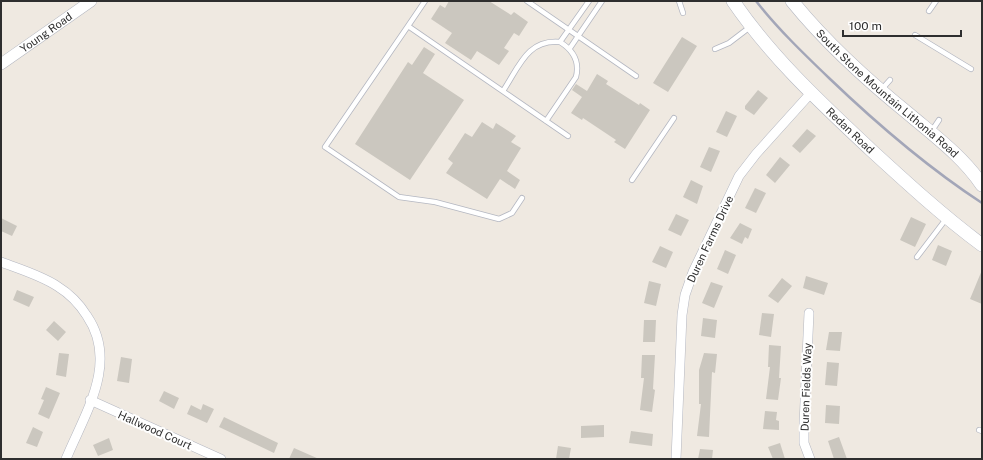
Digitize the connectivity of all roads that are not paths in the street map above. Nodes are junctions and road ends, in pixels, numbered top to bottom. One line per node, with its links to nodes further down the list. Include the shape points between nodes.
1 (91, 1): 20 (street, Young Road)
2 (425, 1): 12 (lane)
3 (527, 1): 14 (lane)
4 (589, 1): 14 (lane)
5 (602, 1): 16 (lane)
6 (679, 1): 11 (lane)
7 (732, 1): 13 (main road, Redan Road)
8 (792, 1): 28 (main road, South Stone Mountain Lithonia Road, via 827,41 886,85)
9 (936, 1): 10 (lane)
10 (929, 11)
11 (683, 13)
12 (408, 26): 23 (lane); 32 (lane, via 325,147 399,197 435,202 499,219 512,213)
13 (751, 26): 19 (lane, via 730,43); 24 (main road, Redan Road)
14 (569, 30): 16 (lane); 17 (lane)
15 (915, 35): 21 (lane)
16 (578, 36): 18 (lane); 22 (lane)
17 (560, 42): 18 (lane); 23 (lane, via 542,43 531,50)
18 (570, 48): 27 (lane, via 578,70 576,77)
19 (715, 49)
20 (1, 64)
21 (970, 69)
22 (636, 76)
23 (503, 91): 27 (lane)
24 (810, 94): 33 (main road, Redan Road); 41 (street, Duren Farms Drive, via 739,176 693,272 685,294 682,314)
25 (674, 118): 30 (lane)
26 (939, 120): 28 (lane)
27 (546, 121): 29 (lane)
28 (931, 132): 31 (main road, South Stone Mountain Lithonia Road, via 962,160)
29 (568, 136)
30 (632, 180)
31 (981, 183)
32 (522, 198)
33 (947, 217): 34 (main road, Redan Road); 35 (lane)
34 (982, 245)
35 (917, 257)
36 (1, 262): 38 (street, via 56,285 75,299 91,321 101,354 98,379)
37 (809, 313): 42 (street, Duren Fields Way, via 804,443)
38 (90, 400): 39 (street); 40 (street, Hallwood Court)
39 (66, 459)
40 (221, 459)
41 (676, 459)
42 (810, 459)

